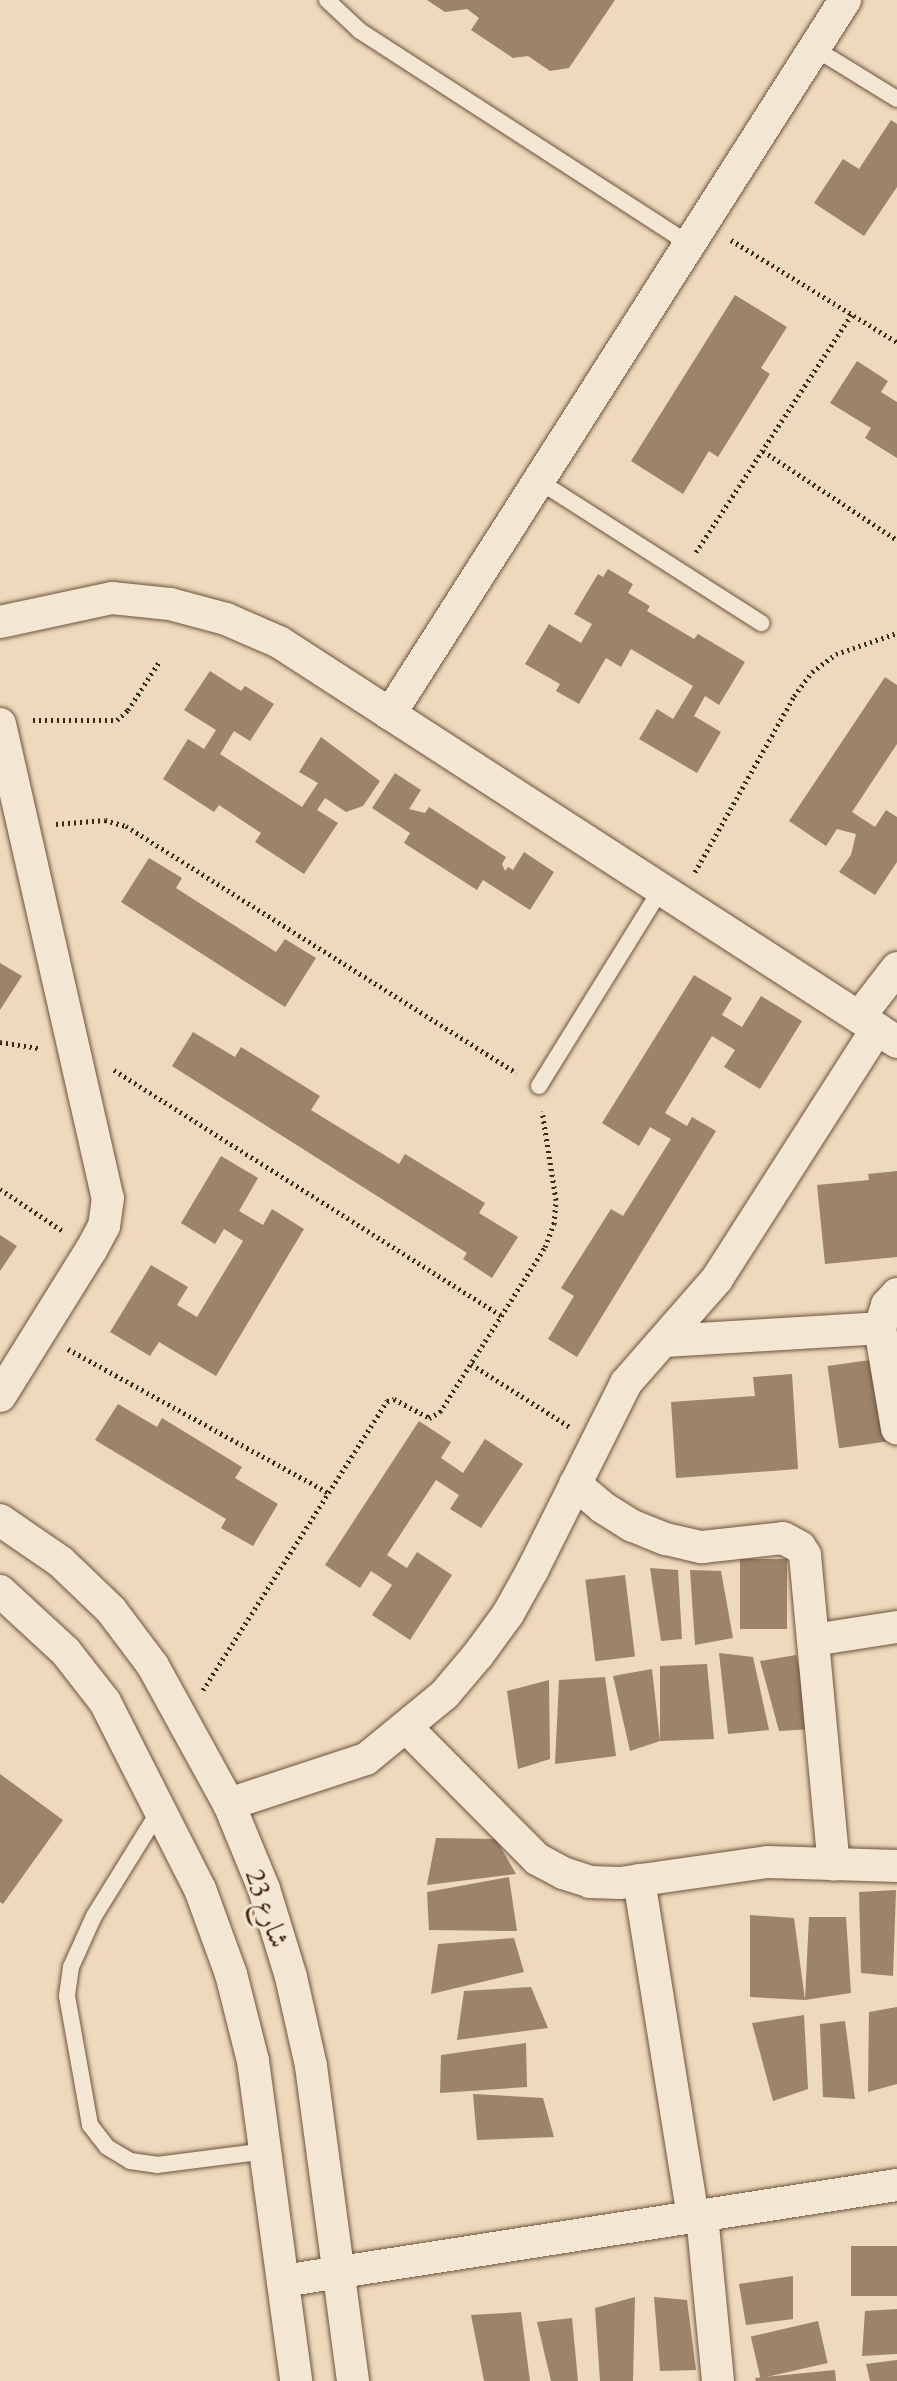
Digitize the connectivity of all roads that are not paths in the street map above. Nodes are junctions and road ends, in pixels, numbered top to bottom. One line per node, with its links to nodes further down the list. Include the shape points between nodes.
1 (327, 0): 5 (lane, via 360,31)
2 (845, 0): 3 (street)
3 (814, 48): 4 (lane); 5 (street)
4 (897, 99)
5 (696, 233): 6 (street)
6 (539, 481): 8 (lane); 9 (street)
7 (0, 622): 9 (street, via 112,598 170,604 226,619 279,642)
8 (761, 623)
9 (390, 714): 11 (street)
10 (16, 722): 18 (street, via 23,826 108,1198 104,1226 91,1250)
11 (670, 895): 13 (street); 14 (lane)
12 (897, 968): 13 (street)
13 (878, 1029): 17 (street, via 717,1279)
14 (539, 1086)
15 (897, 1294): 16 (street, via 887,1305)
16 (880, 1328): 17 (street); 19 (street)
17 (664, 1341): 20 (street, via 626,1383)
18 (0, 1396)
19 (897, 1429)
20 (575, 1484): 24 (street, via 623,1520 666,1539 702,1547 793,1541 805,1555); 25 (street, via 508,1614 445,1694)
21 (0, 1520): 26 (street, شارع 23, via 61,1562 111,1610 153,1666)
22 (0, 1591): 27 (street, شارع 23, via 66,1652 105,1702)
23 (897, 1627): 24 (street)
24 (813, 1640): 28 (street)
25 (407, 1728): 26 (street, via 366,1759); 30 (street, via 537,1859 590,1882)
26 (229, 1804): 34 (street, شارع 23, via 264,1889 291,1977 311,2066)
27 (161, 1807): 31 (street, شارع 23, via 200,1889 231,1974 253,2061); 31 (lane, via 94,1916 71,1967 67,1996 90,2125 107,2147 130,2161 157,2165)
28 (834, 1865): 29 (street); 30 (street, via 735,1864)
29 (897, 1866)
30 (639, 1880): 33 (street)
31 (266, 2151): 35 (street, شارع 23)
32 (897, 2185): 33 (street)
33 (697, 2216): 34 (street); 38 (street)
34 (339, 2272): 35 (street); 37 (street, شارع 23)
35 (283, 2281): 36 (street, شارع 23)
36 (296, 2381)
37 (353, 2381)
38 (718, 2381)

